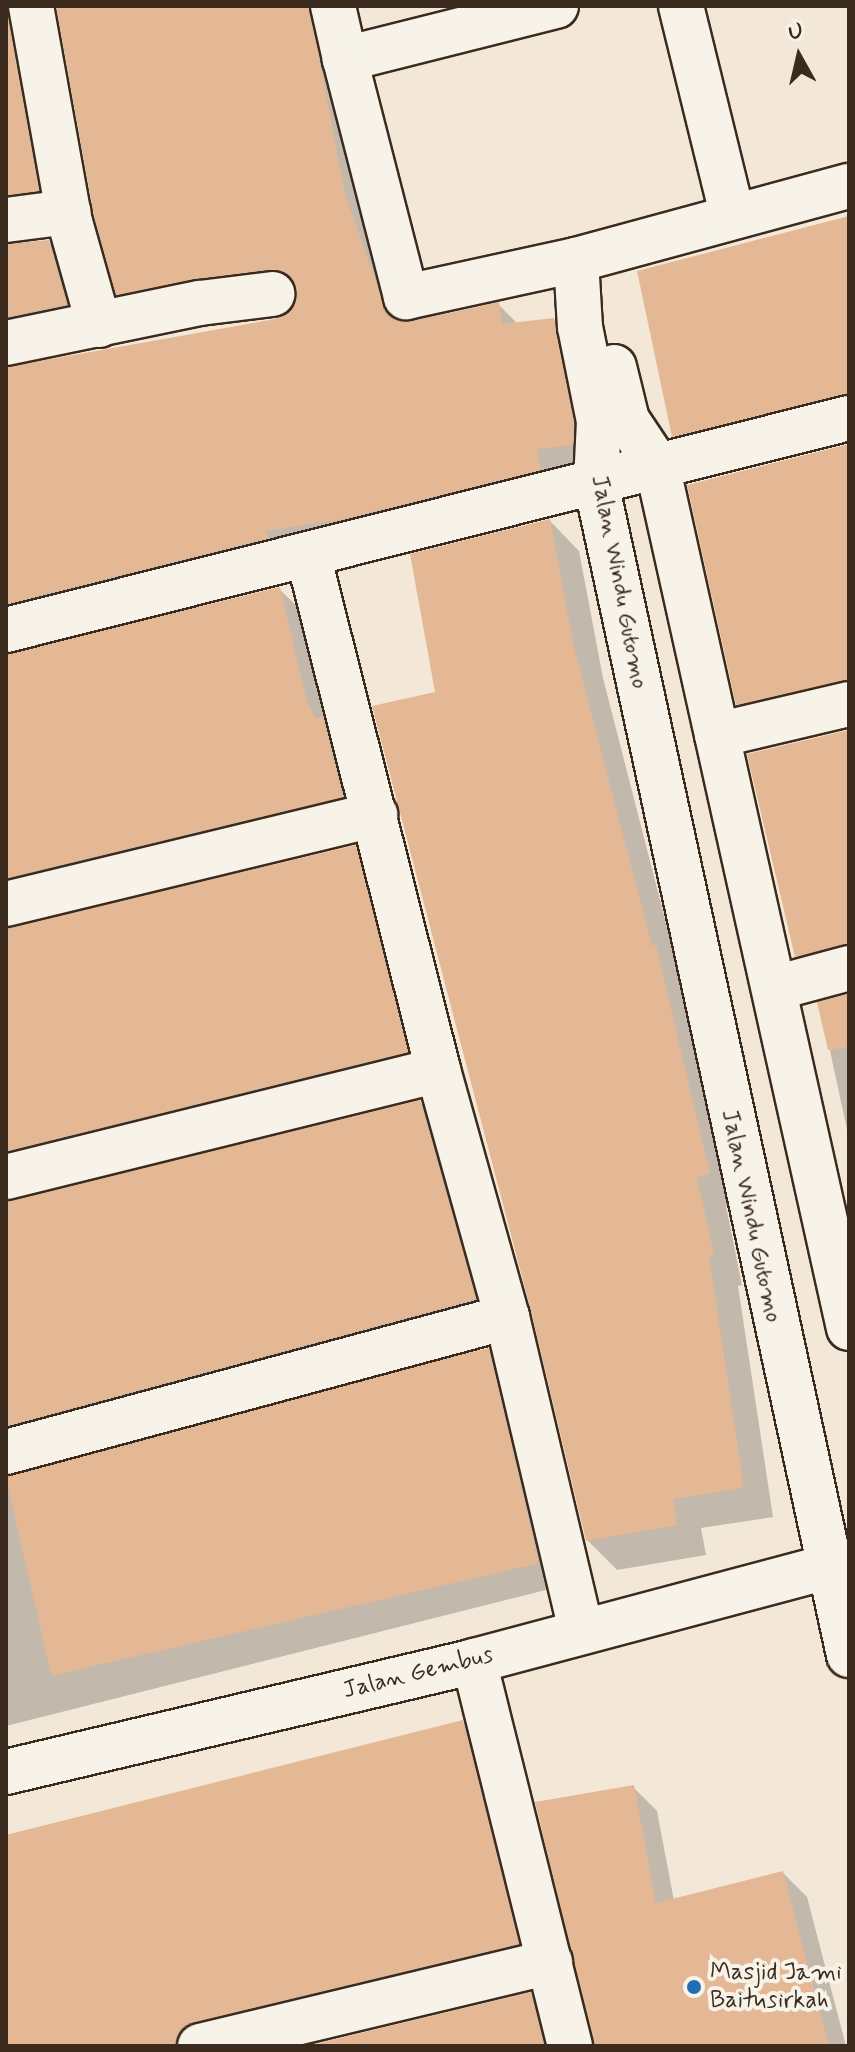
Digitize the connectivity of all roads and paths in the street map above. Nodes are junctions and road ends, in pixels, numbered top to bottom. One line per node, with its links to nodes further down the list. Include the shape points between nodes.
1 (31, 6): 7 (street)
2 (333, 6): 5 (street)
3 (556, 6): 5 (street)
4 (681, 6): 8 (street)
5 (345, 59): 10 (street, via 406,297)
6 (849, 186): 8 (street)
7 (68, 212): 9 (street); 12 (street)
8 (733, 217): 10 (street)
9 (6, 220)
10 (576, 260): 15 (street, via 603,321 627,420); 16 (street, Jalan Windu Gutomo, via 580,327 599,421)
11 (272, 294): 12 (street)
12 (99, 325): 13 (street)
13 (6, 343)
14 (849, 418): 15 (street)
15 (657, 465): 16 (street); 20 (street)
16 (596, 483): 17 (street); 28 (street, Jalan Windu Gutomo)
17 (308, 555): 18 (street); 21 (street)
18 (6, 630)
19 (849, 704): 20 (street)
20 (717, 735): 24 (street)
21 (375, 815): 22 (street); 25 (street)
22 (6, 904)
23 (849, 968): 24 (street)
24 (775, 988): 26 (street)
25 (438, 1070): 27 (street); 30 (street)
26 (811, 1162): 28 (street); 29 (street)
27 (6, 1177)
28 (743, 1178): 33 (street, Jalan Windu Gutomo)
29 (839, 1241): 31 (street)
30 (507, 1317): 32 (street); 34 (street)
31 (849, 1328)
32 (6, 1452)
33 (838, 1563): 34 (street, Jalan Gembus); 35 (street, Jalan Windu Gutomo)
34 (581, 1631): 36 (street, Jalan Gembus)
35 (849, 1655)
36 (474, 1661): 37 (street, Jalan Gembus); 38 (street)
37 (6, 1772)
38 (550, 1962): 39 (street); 40 (street)
39 (200, 2046)
40 (570, 2046)

